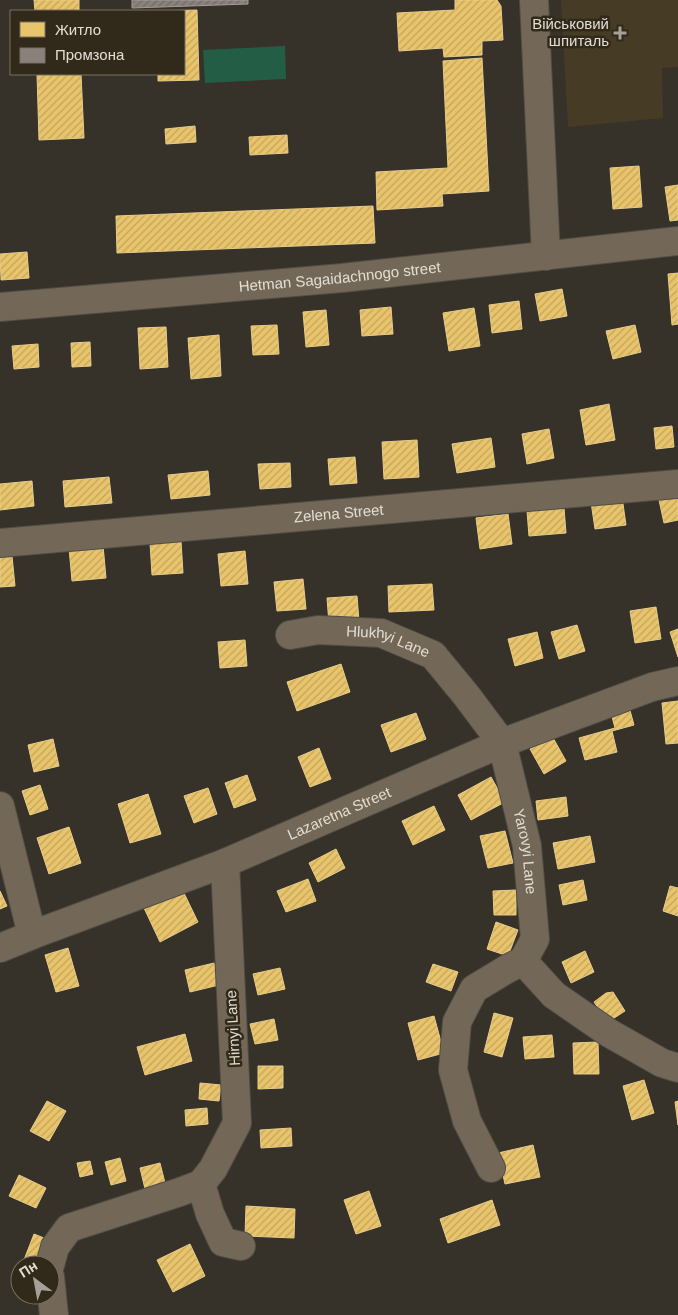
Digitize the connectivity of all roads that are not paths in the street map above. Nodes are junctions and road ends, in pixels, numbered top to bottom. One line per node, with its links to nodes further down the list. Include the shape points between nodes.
1 (534, 0): 3 (street)
2 (678, 241): 3 (street, Hetman Sagaidachnogo street)
3 (546, 256): 4 (street, Hetman Sagaidachnogo street, via 342,278)
4 (0, 307)
5 (678, 484): 6 (street, Zelena Street)
6 (0, 544)
7 (290, 635): 9 (street, Hlukhyi Lane, via 318,630 380,633 433,655)
8 (678, 681): 9 (street, Lazaretna Street)
9 (502, 743): 11 (street, Lazaretna Street); 14 (street, Yarovyi Lane, via 527,846 535,939)
10 (0, 806): 12 (street)
11 (225, 863): 12 (street, Lazaretna Street); 17 (street, Hirnyi Lane, via 237,1123 213,1169)
12 (32, 935): 13 (street, Lazaretna Street)
13 (0, 948)
14 (523, 961): 15 (street, via 554,995 609,1033 662,1063); 16 (street, via 474,989 457,1022 453,1070 467,1121)
15 (678, 1068)
16 (491, 1168)
17 (201, 1184): 18 (street, via 223,1242); 19 (street, via 69,1228)
18 (241, 1246)
19 (53, 1255)

